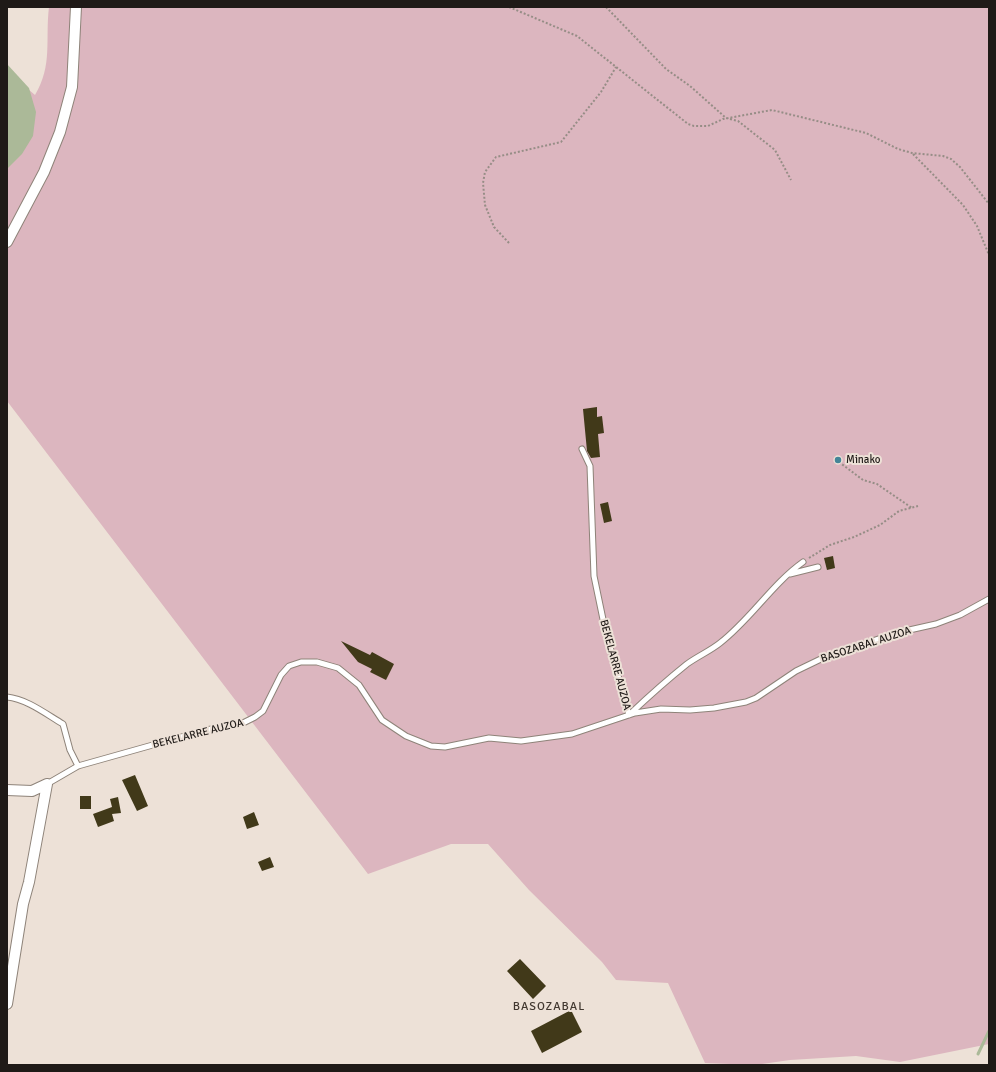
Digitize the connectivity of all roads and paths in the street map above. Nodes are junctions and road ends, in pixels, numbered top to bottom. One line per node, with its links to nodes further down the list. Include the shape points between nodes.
1 (76, 7): 9 (street, via 72,87 60,132 44,172)
2 (510, 7): 4 (path, via 577,36)
3 (606, 7): 5 (path, via 666,69 690,86)
4 (616, 67): 5 (path, via 688,124 708,126); 10 (path, via 601,92 561,142 496,157 485,172 485,205 494,227)
5 (726, 118): 6 (path, via 758,111 781,111 866,133 890,146); 7 (path, via 738,121 775,150)
6 (912, 153): 8 (path, via 950,159 960,167); 11 (path, via 963,205 977,226)
7 (791, 180)
8 (989, 204)
9 (7, 242)
10 (509, 243)
11 (989, 255)
12 (582, 449): 21 (lane, BEKELARRE AUZOA, via 590,466 594,576 604,629)
13 (839, 462): 15 (path, via 863,480 877,484)
14 (918, 506): 15 (path)
15 (912, 508): 16 (path, via 899,511 880,525 830,545)
16 (803, 562): 18 (lane)
17 (818, 567): 18 (lane)
18 (789, 574): 21 (lane, via 720,643 688,664)
19 (989, 599): 21 (lane, BASOZABAL AUZOA, via 960,615 936,624 896,633 825,657 796,671 746,702 690,710 661,709)
20 (7, 697): 22 (lane, via 15,698 63,724 70,750)
21 (629, 715): 22 (lane, BEKELARRE AUZOA, via 557,737 521,741 489,738 445,747 431,746 406,736 382,720 359,685 338,668 317,662 301,662 289,666 281,675 263,711 243,723 206,730)
22 (78, 766): 23 (lane, BEKELARRE AUZOA)
23 (47, 784): 24 (street, BEKELARRE AUZOA, via 32,791); 25 (street, via 23,904)
24 (7, 790)
25 (7, 1004)

